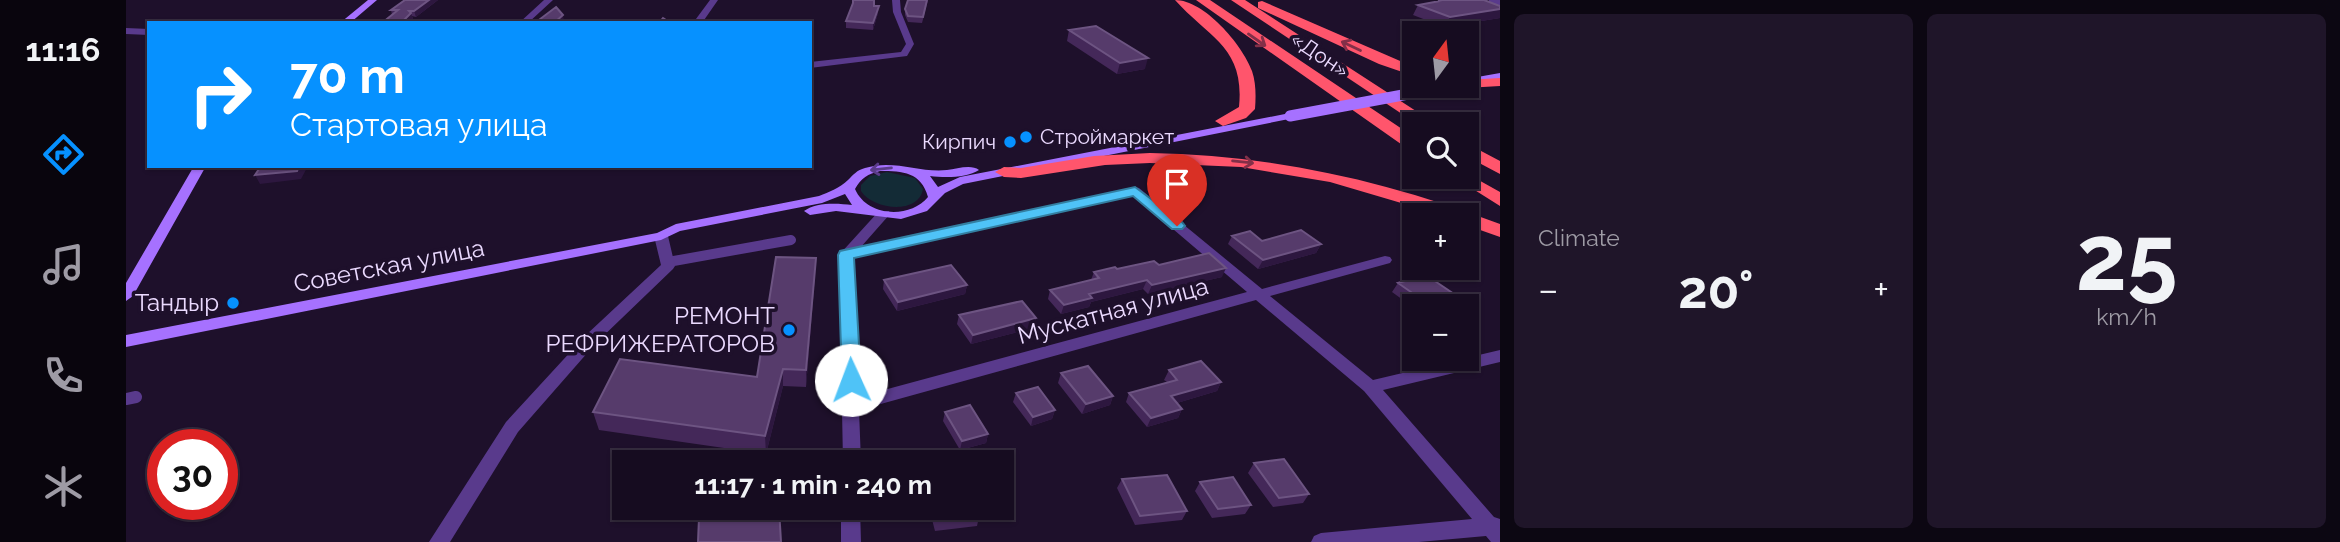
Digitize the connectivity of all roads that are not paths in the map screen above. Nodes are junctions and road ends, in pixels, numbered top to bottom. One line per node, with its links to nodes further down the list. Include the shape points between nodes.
1 (373, 0): 12 (main road)
2 (549, 0): 13 (street)
3 (714, 0): 14 (street)
4 (896, 0): 17 (street, via 897,20 910,44 904,54)
5 (1181, 0): 29 (highway, via 1224,34 1242,62 1247,109)
6 (1202, 0): 30 (highway, «Дон», one-way to 30)
7 (1224, 0): 28 (highway, «Дон»)
8 (1237, 0): 26 (highway)
9 (1253, 0): 18 (highway, one-way to 9)
10 (1492, 0): 11 (lane)
11 (1500, 3)
12 (347, 21)
13 (525, 21)
14 (698, 21)
15 (126, 31): 16 (street)
16 (147, 32)
17 (812, 65)
18 (1402, 68)
19 (1500, 69): 20 (main road)
20 (1479, 73)
21 (1500, 76): 22 (main road)
22 (1479, 80)
23 (1500, 82): 24 (highway)
24 (1479, 83)
25 (1402, 89): 27 (main road, bridge)
26 (1410, 112)
27 (1287, 113): 29 (main road); 36 (main road)
28 (1402, 118)
29 (1223, 121): 35 (main road, via 957,173)
30 (1402, 137)
31 (1479, 156): 34 (highway)
32 (199, 168): 52 (main road)
33 (1479, 168): 37 (highway)
34 (1500, 169)
35 (908, 170): 38 (main road, Советская улица, one-way to 38, via 872,169); 40 (main road, via 929,181)
36 (1004, 172): 40 (main road, via 960,181); 42 (highway, one-way to 42, via 1135,159 1226,160 1348,181)
37 (1500, 181)
38 (850, 184): 43 (main road, via 853,200); 46 (main road, Советская улица, via 822,199 676,228)
39 (1479, 187): 41 (highway)
40 (934, 196): 43 (main road, Советская улица, via 913,213)
41 (1500, 200)
42 (1420, 203)
43 (879, 213): 46 (main road, Советская улица, via 828,208 679,237); 48 (street)
44 (1479, 223): 45 (highway)
45 (1500, 231)
46 (660, 236): 50 (street); 53 (main road, Советская улица)
47 (791, 240): 50 (lane)
48 (846, 255): 51 (street, via 1135,191); 56 (street)
49 (1385, 260): 51 (street, Мускатная улица)
50 (668, 262): 60 (street, via 512,427)
51 (1262, 294): 55 (street); 56 (street, Мускатная улица)
52 (126, 296)
53 (126, 341)
54 (1500, 356): 55 (street)
55 (1370, 387): 59 (street)
56 (852, 405): 57 (street)
57 (852, 450)
58 (851, 520): 61 (street)
59 (1497, 530): 62 (street)
60 (439, 542)
61 (851, 542)
62 (1321, 542)

